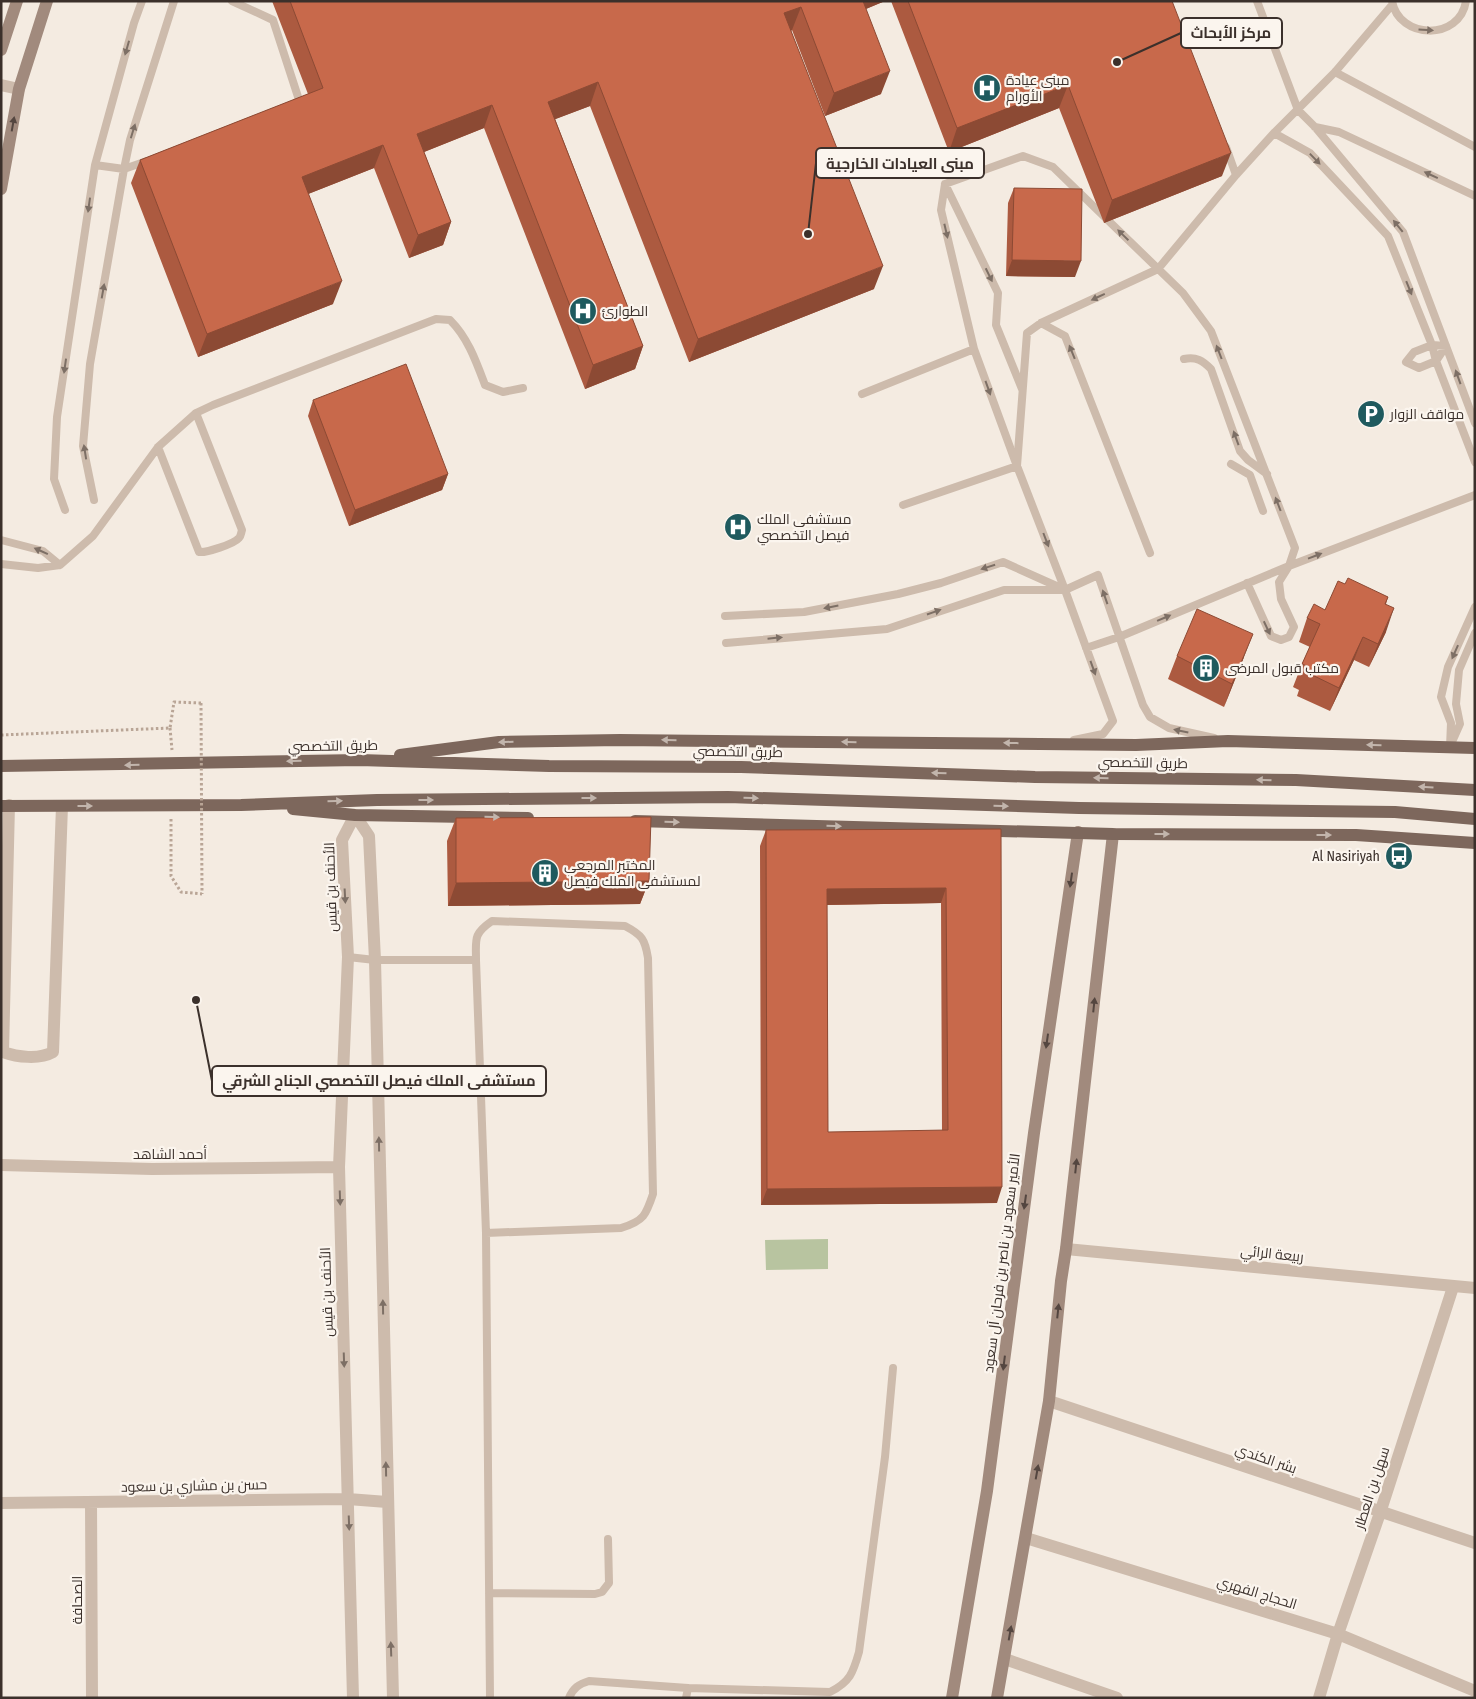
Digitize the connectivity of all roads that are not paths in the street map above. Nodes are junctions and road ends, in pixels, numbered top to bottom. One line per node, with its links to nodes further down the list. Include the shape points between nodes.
1 (17, 1): 9 (street)
2 (47, 1): 12 (street)
3 (142, 1): 20 (lane, one-way to 20)
4 (174, 1): 21 (lane, one-way to 4, via 130,140)
5 (232, 1): 13 (lane, via 273,20 301,106)
6 (1257, 1): 14 (lane)
7 (1466, 1): 8 (lane, one-way to 7, via 1406,24 1428,32 1451,25 1460,16)
8 (1392, 3): 10 (lane)
9 (1, 50)
10 (1335, 72): 14 (lane); 18 (lane)
11 (1, 85): 12 (street)
12 (19, 89): 24 (street, one-way to 12)
13 (292, 109)
14 (1298, 110): 15 (lane); 16 (lane)
15 (1315, 127): 25 (lane, one-way to 15, via 1339,132); 29 (lane, one-way to 15, via 1403,232)
16 (1274, 133): 22 (lane); 28 (lane, one-way to 28, via 1310,153 1388,236)
17 (1222, 138): 22 (lane)
18 (1475, 147)
19 (152, 159): 21 (lane)
20 (95, 164): 21 (lane); 46 (lane, one-way to 46, via 57,417 54,479)
21 (124, 169): 44 (lane, one-way to 21, via 83,446 90,364)
22 (1236, 175): 26 (lane)
23 (945, 184): 26 (lane, one-way to 23, via 1053,167 1023,156); 30 (lane, one-way to 30, via 941,210); 34 (lane, one-way to 34, via 998,293 996,326)
24 (1, 190)
25 (1475, 196)
26 (1158, 269): 27 (lane, one-way to 27); 42 (lane, one-way to 26, via 1211,331 1183,293)
27 (1041, 323): 34 (lane, via 1027,333); 49 (lane, one-way to 27, via 1066,336)
28 (1432, 345): 29 (lane); 32 (lane); 32 (lane, via 1414,352 1406,362 1419,368)
29 (1446, 346): 32 (lane); 37 (lane, one-way to 29)
30 (974, 349): 35 (lane); 41 (lane, one-way to 41)
31 (1184, 359): 42 (lane, one-way to 31, via 1240,450 1212,369 1202,360)
32 (1436, 361): 39 (lane)
33 (523, 388): 36 (lane, via 503,392 485,385 460,330 450,320 436,319)
34 (1022, 391): 41 (lane)
35 (862, 394)
36 (196, 413): 38 (lane); 38 (lane, via 242,530 236,541 205,553 199,552)
37 (1475, 423)
38 (158, 447): 51 (lane, via 93,536)
39 (1475, 462)
40 (1231, 464): 47 (lane, via 1250,475)
41 (1017, 466): 45 (lane); 54 (lane, one-way to 54)
42 (1267, 474): 52 (lane, one-way to 42, via 1295,548)
43 (1475, 495): 52 (lane, one-way to 43)
44 (94, 500)
45 (903, 505)
46 (65, 510)
47 (1263, 511)
48 (1, 540): 51 (lane, one-way to 48, via 43,551)
49 (1150, 554)
50 (1, 564): 51 (lane, via 38,568)
51 (60, 565)
52 (1289, 566): 53 (lane); 53 (lane, one-way to 52, via 1271,636 1281,640 1289,637 1294,626 1281,599 1279,582)
53 (1247, 583): 58 (lane, one-way to 53)
54 (1065, 590): 56 (lane, one-way to 56, via 1003,562 889,596 804,612); 58 (lane, one-way to 54, via 1098,575); 59 (lane, one-way to 54, via 887,629 1004,590); 60 (lane)
55 (1475, 607): 63 (lane, one-way to 63, via 1448,667 1441,697 1451,723)
56 (725, 616)
57 (1475, 633): 63 (lane, via 1459,670 1456,704 1460,724)
58 (1119, 636): 60 (lane); 61 (lane, one-way to 58, via 1169,728 1150,718)
59 (726, 643)
60 (1086, 648): 62 (lane, one-way to 62, via 1113,721 1103,734)
61 (1228, 741): 62 (main road); 63 (main road, one-way to 61)
62 (1060, 744): 65 (main road, one-way to 65, via 498,742)
63 (1450, 747): 64 (main road)
64 (1475, 748)
65 (360, 760): 66 (main road, طريق التخصصي, one-way to 66); 67 (main road, طريق التخصصي, one-way to 65, via 1296,780)
66 (1, 766)
67 (1475, 790)
68 (241, 805): 70 (main road, one-way to 68); 71 (main road); 73 (main road, one-way to 73, via 377,800 728,797 1079,808 1395,812)
69 (5, 806): 70 (main road); 70 (street, via 3,1052 14,1056 47,1056 53,1052)
70 (62, 806)
71 (356, 815): 72 (main road, one-way to 72); 78 (street, الأحنف بن قيس, one-way to 78, via 342,840); 79 (street, via 369,836)
72 (542, 818)
73 (1475, 818)
74 (620, 820): 75 (main road, one-way to 75)
75 (1078, 832): 76 (main road); 108 (street, الأمير سعود بن ناصر بن فرحان آل سعود, one-way to 108, via 987,1491)
76 (1113, 834): 77 (main road, one-way to 77, via 1356,835); 84 (street, one-way to 76)
77 (1475, 843)
78 (348, 957): 79 (lane); 82 (street, الأحنف بن قيس)
79 (375, 960): 80 (lane); 91 (street, one-way to 79)
80 (476, 960): 83 (lane); 83 (lane, via 476,939 481,928 492,921 625,926 637,932 645,942 648,958 653,1194 648,1211 636,1223 621,1228)
81 (1, 1165): 82 (street, أحمد الشاهد, via 152,1169)
82 (339, 1167): 89 (street, الأحنف بن قيس, one-way to 89)
83 (486, 1233): 97 (lane)
84 (1066, 1250): 85 (street, ربيعة الرائي); 88 (street, one-way to 84)
85 (1453, 1287): 86 (street, ربيعة الرائي); 93 (street, سهل بن العطار)
86 (1475, 1288)
87 (893, 1368): 100 (lane, via 859,1652 853,1674 842,1686 830,1692)
88 (1049, 1401): 93 (street, بشر الكندي); 94 (street, one-way to 88)
89 (348, 1499): 90 (street, حسن بن مشاري بن سعود); 91 (street, حسن بن مشاري بن سعود); 103 (street, الأحنف بن قيس, one-way to 103)
90 (91, 1502): 92 (street, حسن بن مشاري بن سعود); 102 (street, الصحافة)
91 (387, 1502): 104 (street, one-way to 91)
92 (1, 1503)
93 (1380, 1513): 96 (street, بشر الكندي); 98 (street, سهل بن العطار)
94 (1026, 1538): 98 (street, الحجاج الفهري); 99 (street, one-way to 94)
95 (608, 1539): 97 (lane, via 609,1583 602,1592)
96 (1475, 1543)
97 (490, 1593): 105 (lane)
98 (1338, 1634): 101 (street, الحجاج الفهري); 111 (street, سهل بن العطار)
99 (1005, 1659): 109 (street); 110 (street)
100 (688, 1688): 106 (lane, via 589,1681 579,1684); 107 (lane)
101 (1475, 1691)
102 (92, 1698)
103 (354, 1698)
104 (393, 1698)
105 (490, 1698)
106 (569, 1698)
107 (686, 1698)
108 (952, 1698)
109 (997, 1698)
110 (1117, 1698)
111 (1319, 1698)

